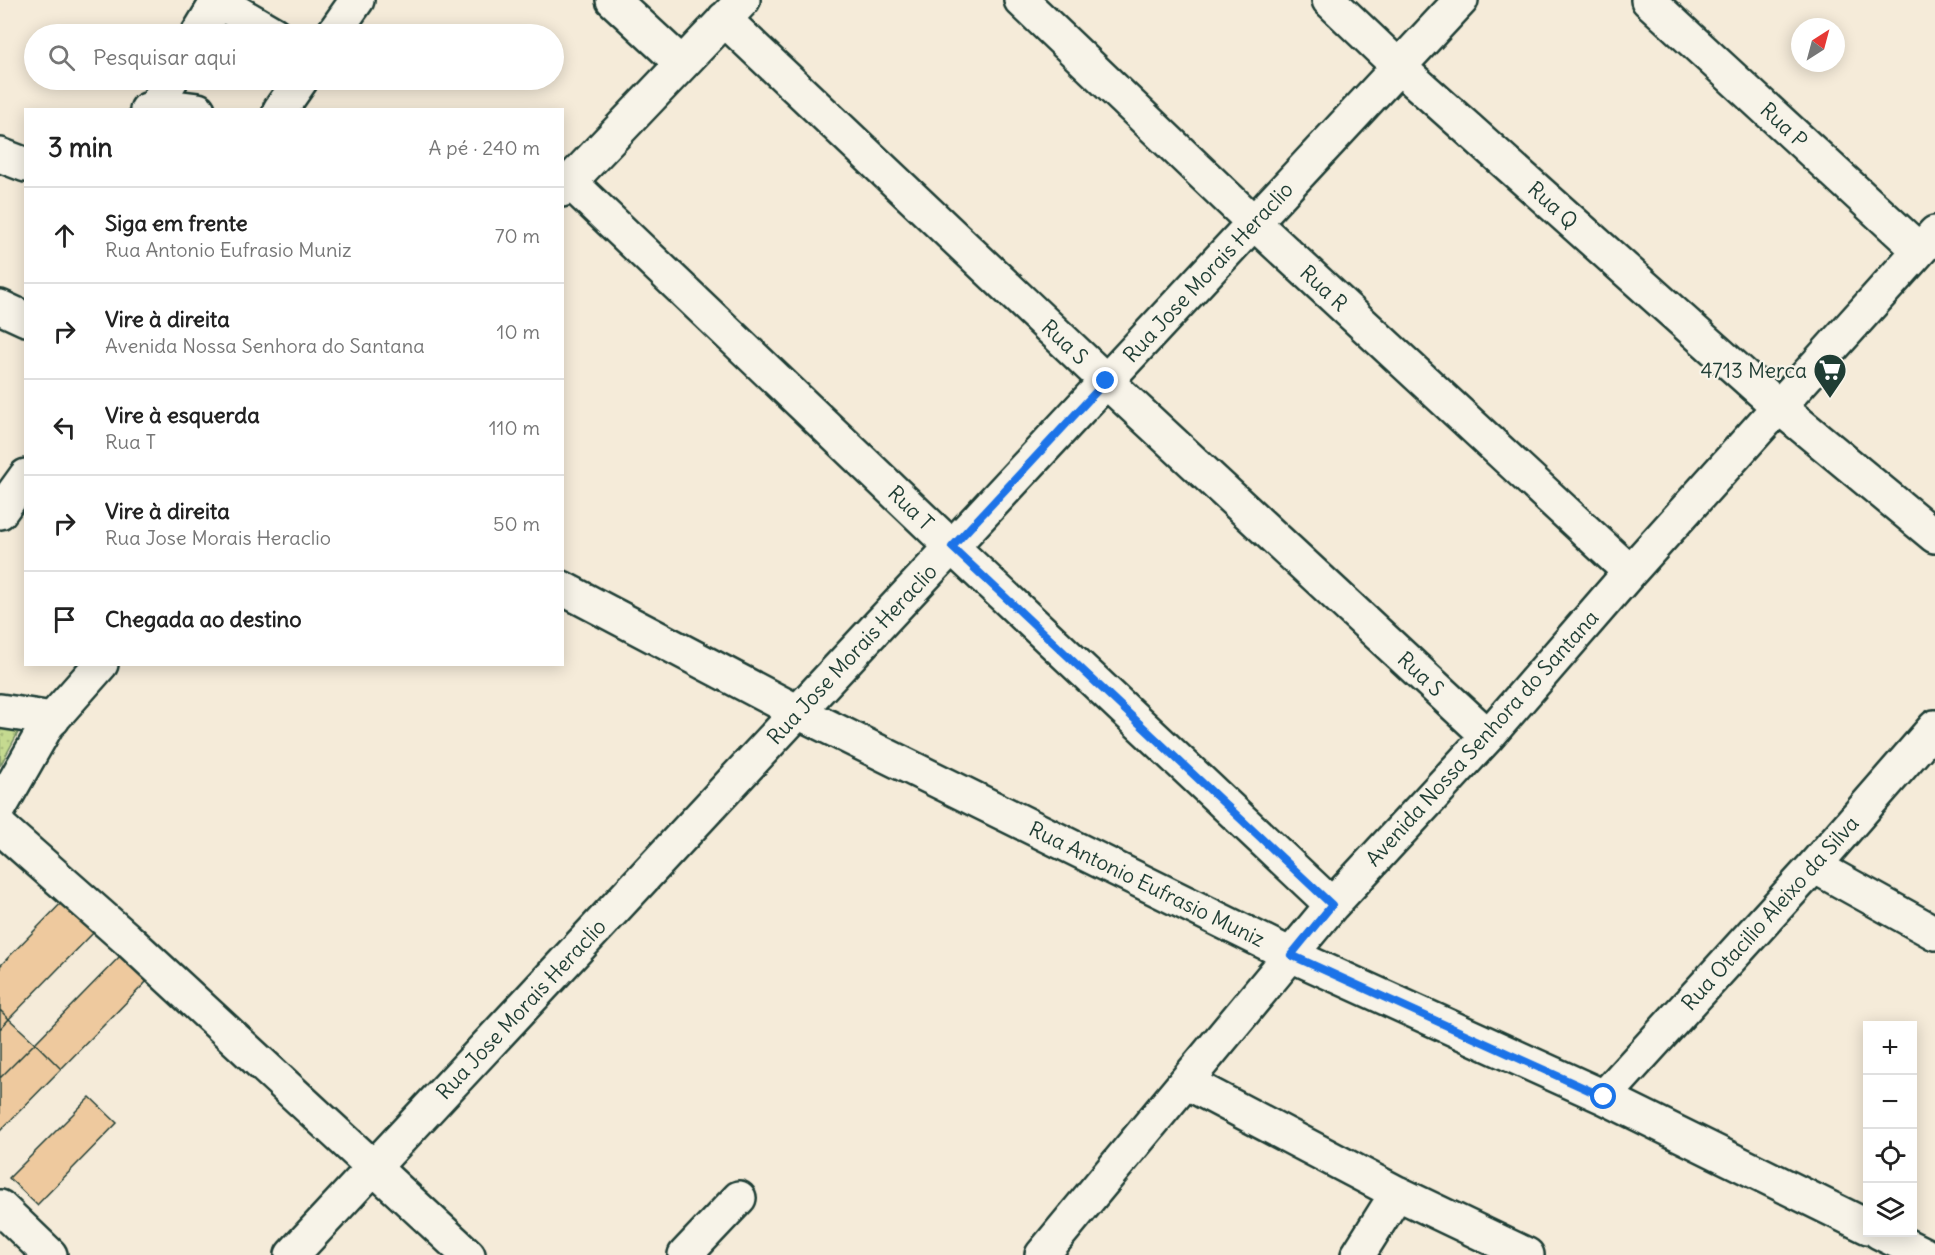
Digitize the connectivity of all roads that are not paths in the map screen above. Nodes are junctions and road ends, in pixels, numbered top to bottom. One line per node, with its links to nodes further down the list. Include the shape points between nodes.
1 (217, 0): 9 (street); 10 (street)
2 (357, 0): 11 (street)
3 (613, 0): 12 (street)
4 (1021, 0): 23 (street, Rua R)
5 (1329, 0): 13 (street, Rua Q)
6 (1461, 0): 13 (street, Rua Jose Morais Heraclio)
7 (1648, 0): 24 (street, Rua P)
8 (733, 10): 12 (street); 27 (street, Rua S)
9 (204, 24)
10 (257, 24)
11 (340, 24)
12 (682, 64): 22 (street)
13 (1399, 67): 23 (street, Rua Jose Morais Heraclio); 28 (street, Rua Q)
14 (164, 90): 16 (street)
15 (295, 90): 19 (street)
16 (151, 108)
17 (162, 108): 18 (street)
18 (183, 108)
19 (281, 108)
20 (0, 155): 21 (street)
21 (24, 164)
22 (566, 186): 32 (street, Rua T)
23 (1253, 222): 27 (street, Rua Jose Morais Heraclio); 33 (street, Rua R)
24 (1927, 242): 28 (street, Avenida Nossa Senhora do Santana)
25 (0, 307): 26 (street)
26 (24, 318)
27 (1106, 381): 32 (street, Rua Jose Morais Heraclio); 40 (street, Rua S)
28 (1779, 406): 31 (street, Rua Q); 33 (street, Avenida Nossa Senhora do Santana)
29 (24, 479): 30 (street)
30 (0, 512)
31 (1935, 536)
32 (952, 547): 37 (street, Rua Jose Morais Heraclio); 44 (street, Rua T)
33 (1630, 572): 40 (street, Avenida Nossa Senhora do Santana)
34 (564, 589): 37 (street, Rua Antonio Eufrasio Muniz)
35 (99, 666): 38 (street)
36 (0, 711): 38 (street)
37 (798, 712): 46 (street, Rua Antonio Eufrasio Muniz); 49 (street, Rua Jose Morais Heraclio)
38 (52, 718): 41 (street)
39 (1935, 728): 43 (street, Rua Otacilio Aleixo da Silva)
40 (1488, 736): 44 (street, Avenida Nossa Senhora do Santana)
41 (0, 807)
42 (0, 827): 49 (street)
43 (1814, 866): 45 (street); 48 (street, Rua Otacilio Aleixo da Silva)
44 (1332, 905): 46 (street, Avenida Nossa Senhora do Santana)
45 (1935, 933)
46 (1291, 955): 47 (street, Avenida Nossa Senhora do Santana); 48 (street, Rua Antonio Eufrasio Muniz)
47 (1186, 1082): 50 (street); 59 (street, Avenida Nossa Senhora do Santana)
48 (1604, 1097): 53 (street, Rua Antonio Eufrasio Muniz)
49 (374, 1167): 56 (street, Rua Jose Morais Heraclio); 57 (street)
50 (1397, 1193): 60 (street); 61 (street)
51 (739, 1198): 58 (street)
52 (0, 1207): 55 (street)
53 (1863, 1225)
54 (1887, 1237): 62 (street)
55 (50, 1255)
56 (292, 1255)
57 (468, 1255)
58 (685, 1255)
59 (1042, 1255)
60 (1358, 1255)
61 (1527, 1255)
62 (1924, 1255)

